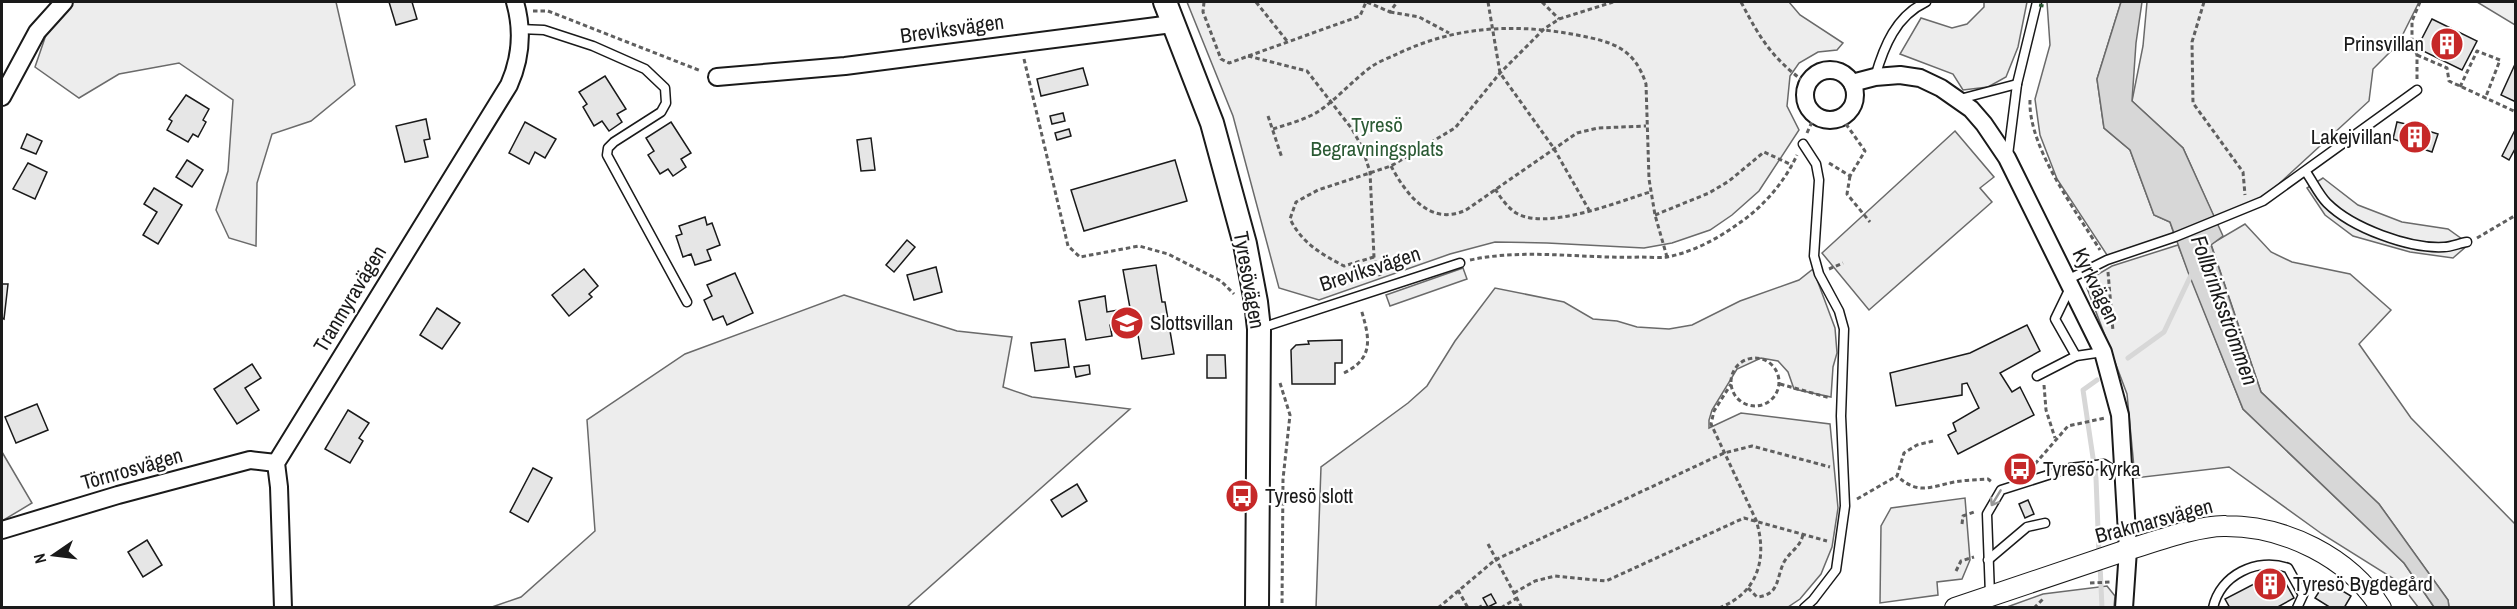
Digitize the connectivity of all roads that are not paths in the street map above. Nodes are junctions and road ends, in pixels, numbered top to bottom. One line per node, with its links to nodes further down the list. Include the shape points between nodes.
1 (64, 2): 13 (street, via 37,32)
2 (1165, 2): 6 (main road, Tyresövägen)
3 (1926, 2): 9 (lane, via 1901,19 1880,58)
4 (2037, 2): 11 (lane)
5 (516, 6): 7 (street, Tranmyravägen)
6 (1172, 24): 8 (street, Breviksvägen, via 845,66); 22 (main road, Tyresövägen, via 1212,123 1245,244)
7 (519, 29): 21 (lane, via 544,30 593,46 645,69 665,88 666,103 661,112 614,142 607,155); 26 (street, Tranmyravägen, via 521,43 509,85)
8 (717, 77)
9 (1875, 77): 10 (street, Kyrkvägen); 14 (street, Kyrkvägen, via 1920,78)
10 (1852, 83): 10 (street, via 1842,72 1830,69 1815,74 1807,84 1807,106 1826,120 1841,117 1855,100)
11 (2017, 84): 14 (lane); 16 (lane)
12 (2417, 90): 17 (lane)
13 (2, 97)
14 (1958, 99): 16 (street, Kyrkvägen, via 1984,124)
15 (1803, 144): 35 (lane, via 1816,164 1819,180 1814,256 1844,329 1841,402 1845,506 1836,570)
16 (2007, 158): 20 (street, Kyrkvägen)
17 (2306, 172): 18 (lane, via 2325,202 2376,232 2409,243 2445,247); 20 (lane, via 2263,201 2107,260)
18 (2467, 242)
19 (1460, 263): 22 (lane, Breviksvägen)
20 (2069, 283): 23 (street, Kyrkvägen); 24 (lane, via 2055,319)
21 (687, 302)
22 (1259, 329): 34 (main road, Tyresövägen)
23 (2109, 347): 24 (lane); 27 (street, Kyrkvägen, via 2120,415)
24 (2076, 356): 25 (lane)
25 (2037, 376)
26 (276, 463): 29 (street, Törnrosvägen, via 250,460); 33 (street)
27 (2124, 477): 30 (street, Kyrkvägen); 31 (lane, one-way to 31, via 2102,464 2070,468 2001,490 1987,514)
28 (2045, 524): 31 (lane, via 2027,527)
29 (2, 530)
30 (2128, 550): 32 (street, Brakmarsvägen); 37 (street, Kyrkvägen); 40 (street, Brakmarsvägen, via 2223,525 2255,528 2300,541 2326,554 2348,571)
31 (1988, 560): 32 (lane)
32 (1990, 596): 36 (street, Brakmarsvägen)
33 (283, 608)
34 (1257, 608)
35 (1804, 608)
36 (1955, 608)
37 (2124, 608)
38 (2213, 608): 39 (lane, via 2216,595 2226,582 2244,569 2278,565 2288,568 2303,594)
39 (2297, 608)
40 (2381, 608)

